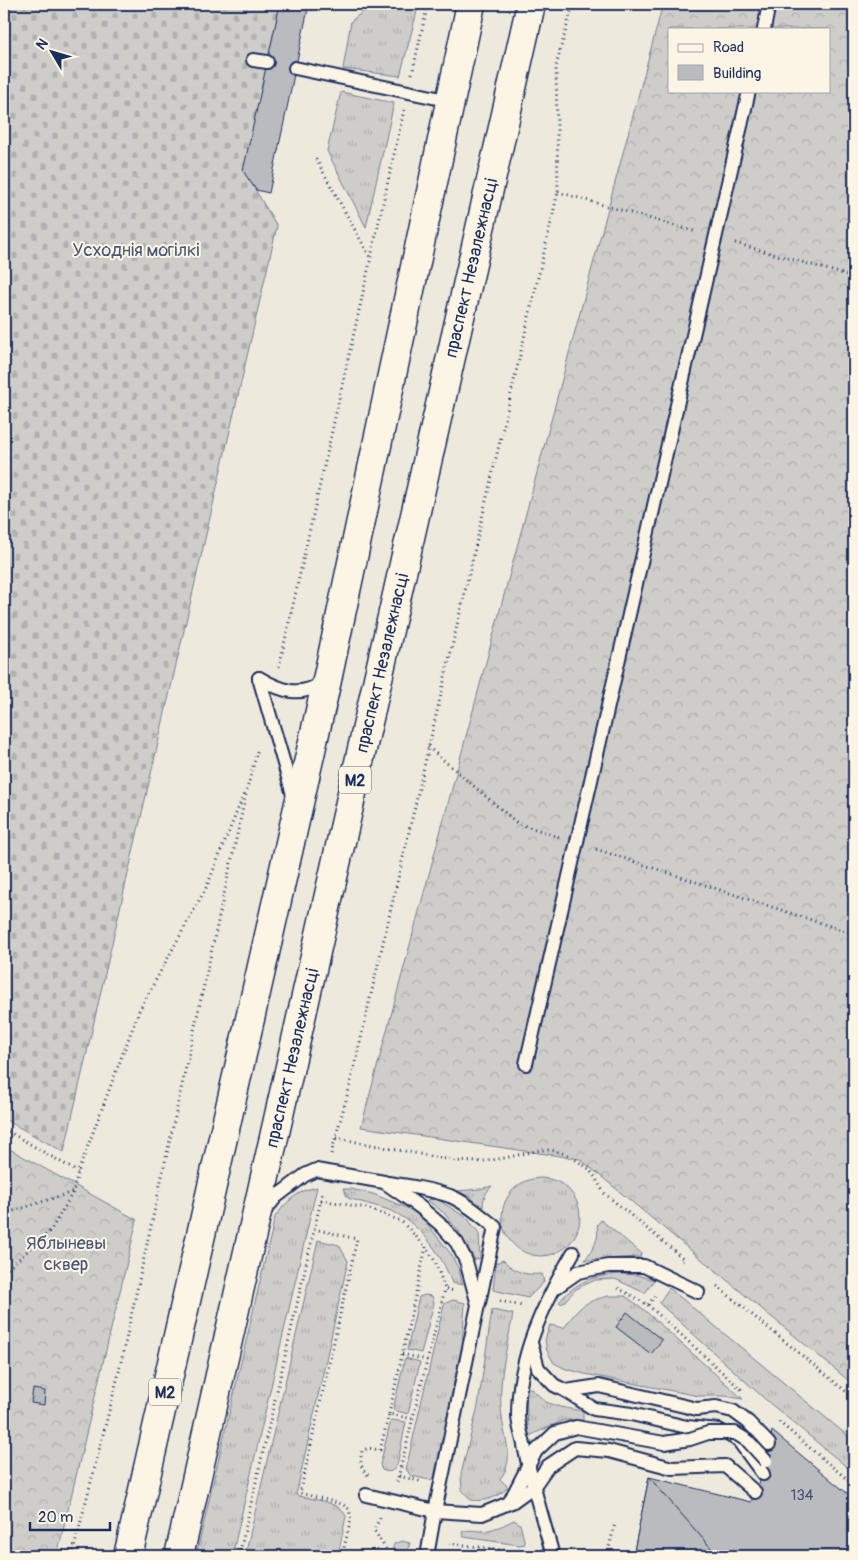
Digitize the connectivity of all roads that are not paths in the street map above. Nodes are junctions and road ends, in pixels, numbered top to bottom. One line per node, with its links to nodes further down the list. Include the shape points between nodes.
1 (471, 4): 9 (main road, М2)
2 (532, 4): 14 (main road, праспект Незалежнасці / М2)
3 (769, 4): 4 (lane)
4 (764, 28)
5 (253, 60): 6 (lane)
6 (267, 62)
7 (295, 68): 9 (lane)
8 (749, 92): 12 (lane)
9 (451, 101): 10 (main road, М2)
10 (327, 680): 11 (main road, М2); 11 (lane, via 313,690 294,692 259,678)
11 (298, 811): 28 (main road, М2)
12 (526, 1064)
13 (384, 1182): 14 (lane, via 316,1170 276,1197); 18 (lane, via 420,1207 456,1243 466,1261); 18 (lane, via 451,1197 495,1227)
14 (254, 1225): 29 (main road, праспект Незалежнасці / М2)
15 (573, 1253): 16 (lane)
16 (551, 1290): 17 (lane, via 578,1272 608,1266 644,1266); 19 (lane)
17 (698, 1292)
18 (478, 1305): 27 (lane)
19 (530, 1340): 20 (lane, via 538,1368 554,1385); 22 (lane, via 518,1416)
20 (566, 1391): 21 (lane, via 599,1386 697,1409 716,1407 733,1411); 22 (lane, bridge, via 594,1409 719,1430 738,1440 764,1468 748,1441 735,1433 708,1433 664,1443 576,1427 555,1432 536,1451)
21 (769, 1444)
22 (528, 1465): 23 (lane); 26 (lane)
23 (534, 1486): 24 (lane, via 548,1466 575,1448 609,1451 672,1468 725,1466); 26 (lane); 31 (lane)
24 (755, 1492)
25 (366, 1495): 27 (lane)
26 (510, 1503): 27 (lane, via 482,1514)
27 (435, 1511): 30 (lane)
28 (128, 1556)
29 (179, 1556)
30 (427, 1556)
31 (553, 1556)

